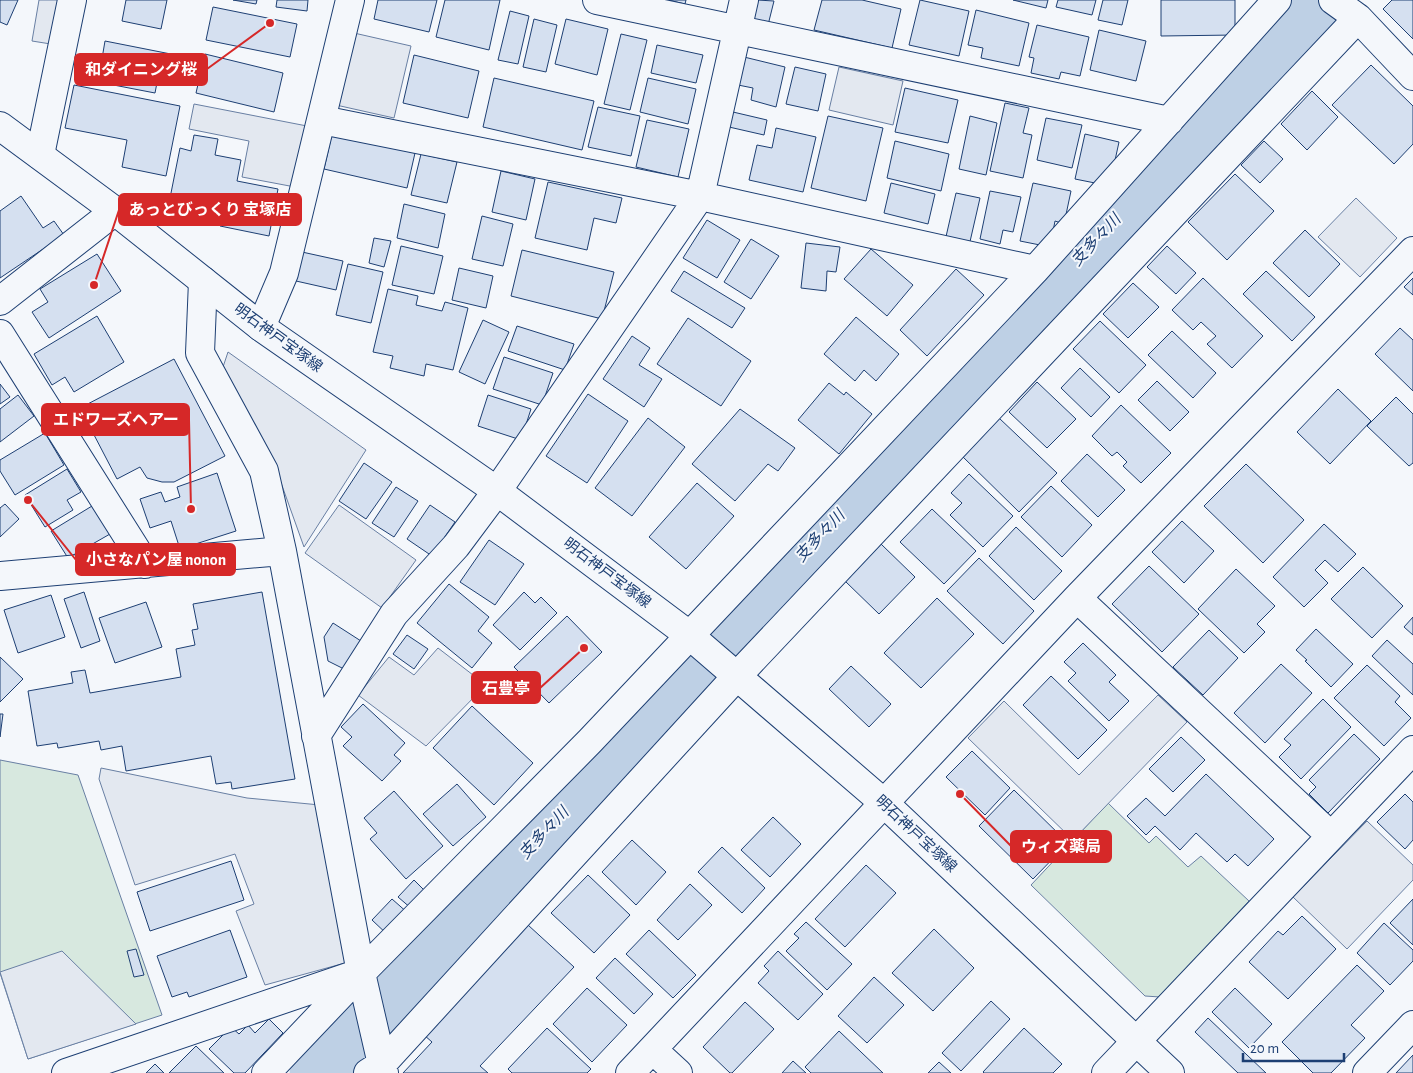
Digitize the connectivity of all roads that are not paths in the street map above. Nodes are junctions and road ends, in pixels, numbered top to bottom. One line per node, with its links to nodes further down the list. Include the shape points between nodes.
1 (72, 0): 12 (street)
2 (350, 0): 9 (street)
3 (597, 0): 7 (street)
4 (744, 0): 7 (street)
5 (1277, 0): 10 (street)
6 (1347, 10): 8 (street); 27 (street)
7 (737, 29): 10 (street); 13 (street)
8 (1413, 76)
9 (322, 120): 13 (street); 19 (street, via 284,273)
10 (1169, 121): 16 (street)
11 (0, 126): 12 (street, 明石神戸宝塚線)
12 (40, 155): 14 (street, 明石神戸宝塚線)
13 (700, 196): 16 (street); 21 (street)
14 (115, 211): 17 (street, 明石神戸宝塚線); 18 (street)
15 (1413, 251): 25 (street)
16 (1035, 270): 26 (street)
17 (203, 281): 19 (street, 明石神戸宝塚線); 22 (street, via 200,353 264,471)
18 (0, 301)
19 (261, 328): 21 (street, 明石神戸宝塚線)
20 (0, 334): 23 (street)
21 (497, 491): 26 (street, 明石神戸宝塚線); 28 (street, via 456,546 394,614)
22 (282, 550): 23 (street); 28 (street)
23 (145, 564): 24 (street)
24 (0, 576)
25 (1077, 598): 30 (street); 31 (street)
26 (695, 640): 27 (street, 明石神戸宝塚線); 32 (street, via 590,741)
27 (732, 672): 30 (street, 明石神戸宝塚線); 36 (street)
28 (316, 736): 32 (street)
29 (1413, 750): 31 (street)
30 (884, 803): 34 (street, 明石神戸宝塚線); 35 (street)
31 (1331, 836): 34 (street)
32 (363, 981): 36 (street); 37 (street); 38 (street)
33 (1413, 1025): 43 (street)
34 (1137, 1041): 41 (street); 42 (street, 明石神戸宝塚線)
35 (653, 1050): 39 (street); 40 (street)
36 (378, 1066)
37 (66, 1073)
38 (266, 1073)
39 (630, 1073)
40 (678, 1073)
41 (1106, 1073)
42 (1170, 1073)
43 (1367, 1073)

